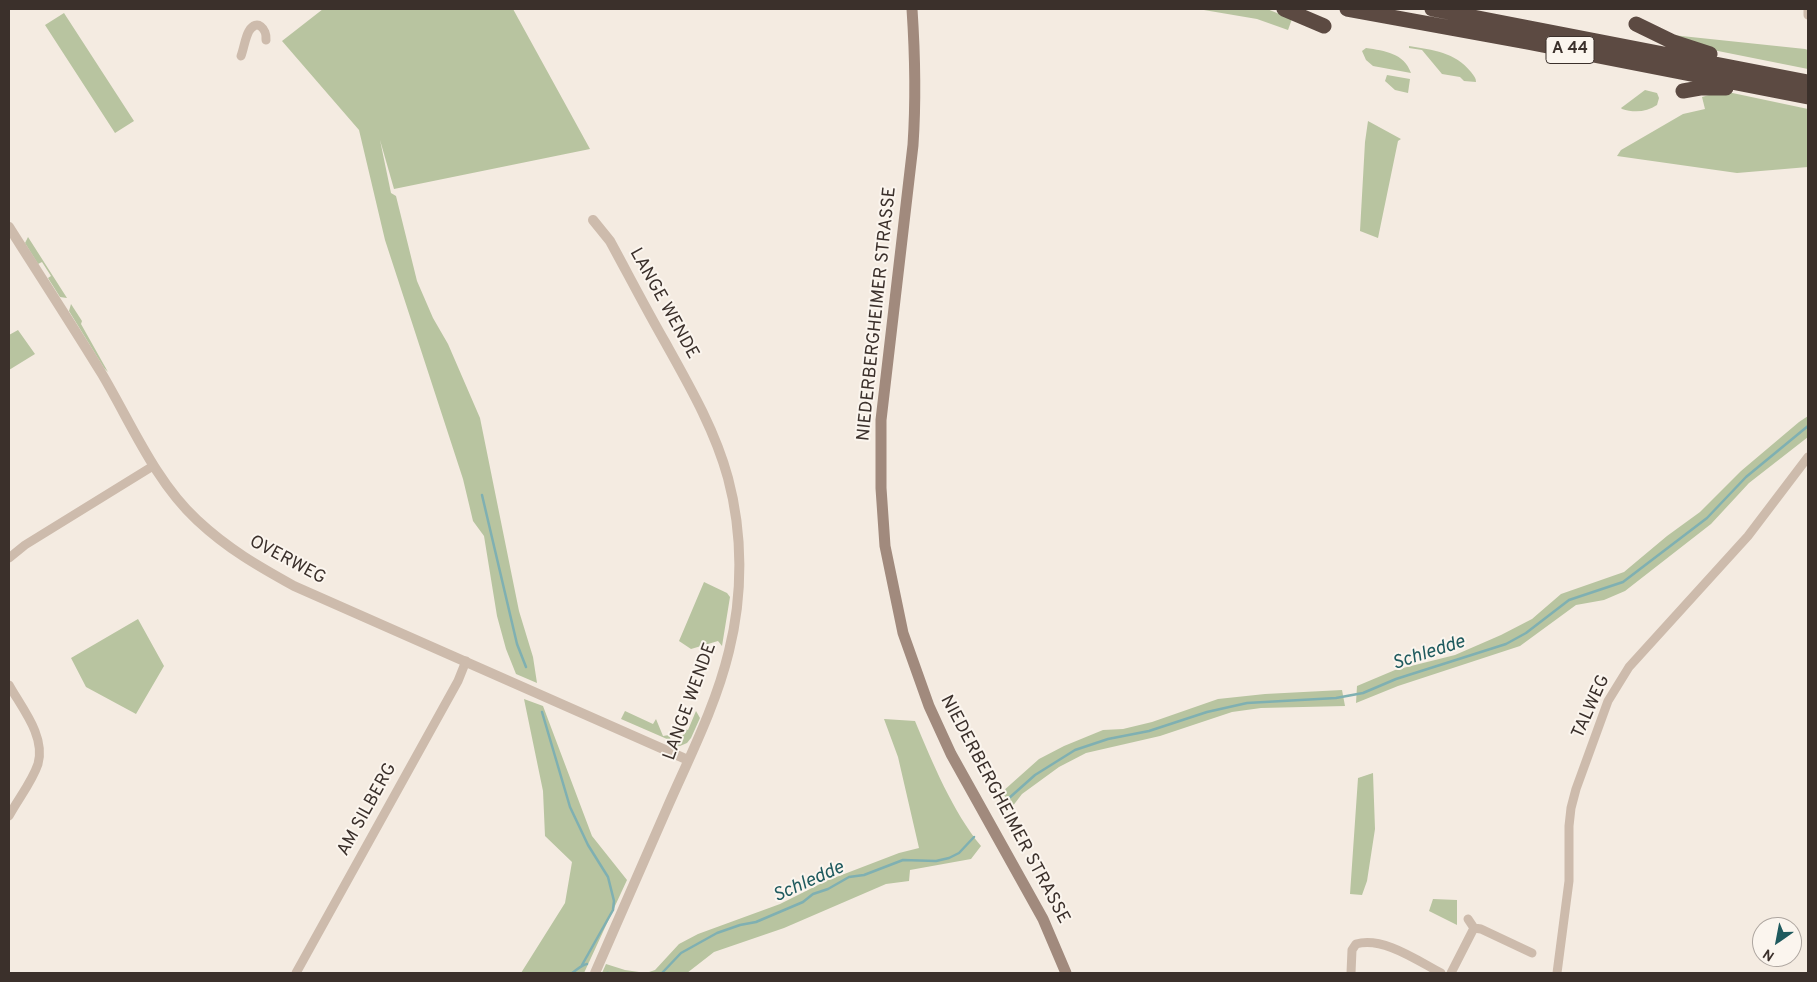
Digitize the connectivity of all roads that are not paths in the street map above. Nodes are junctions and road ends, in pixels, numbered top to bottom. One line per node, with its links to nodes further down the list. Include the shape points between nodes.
1 (912, 9): 29 (main road, NIEDERBERGHEIMER STRASSE, via 915,54 913,145 881,420 885,546 904,633 929,706 951,754 1043,919)
2 (1284, 9): 8 (highway)
3 (1347, 9): 12 (highway, A 44)
4 (1432, 9): 12 (highway, A 44)
5 (1808, 9): 6 (street)
6 (1808, 16)
7 (1636, 24): 12 (highway, via 1672,42 1706,53 1770,67)
8 (1324, 26)
9 (266, 40): 10 (street, via 266,31 262,27 253,27)
10 (241, 56)
11 (1808, 82): 12 (highway, A 44)
12 (1792, 86): 13 (highway, via 1775,98 1721,87); 14 (highway, A 44)
13 (1683, 92)
14 (1808, 97)
15 (593, 220): 22 (street, LANGE WENDE, via 610,240 691,388 727,476 733,501 739,544 735,621 719,685)
16 (9, 227): 18 (street, OVERWEG, via 101,373)
17 (1808, 457): 33 (street, TALWEG, via 1748,536 1629,668 1608,701 1571,808 1569,881)
18 (153, 466): 19 (street); 20 (street, OVERWEG, via 196,519 242,557 294,586)
19 (9, 558)
20 (466, 661): 22 (street, OVERWEG); 27 (street, AM SILBERG, via 458,681)
21 (9, 685): 23 (street, via 34,729 39,748 38,763)
22 (688, 760): 28 (street, LANGE WENDE)
23 (9, 816)
24 (1468, 919): 25 (street)
25 (1474, 928): 26 (street, via 1481,928); 32 (street)
26 (1532, 953)
27 (296, 973)
28 (595, 973)
29 (1066, 973)
30 (1351, 973): 31 (street, via 1352,950 1361,942 1382,944)
31 (1441, 973)
32 (1451, 973)
33 (1557, 973)

